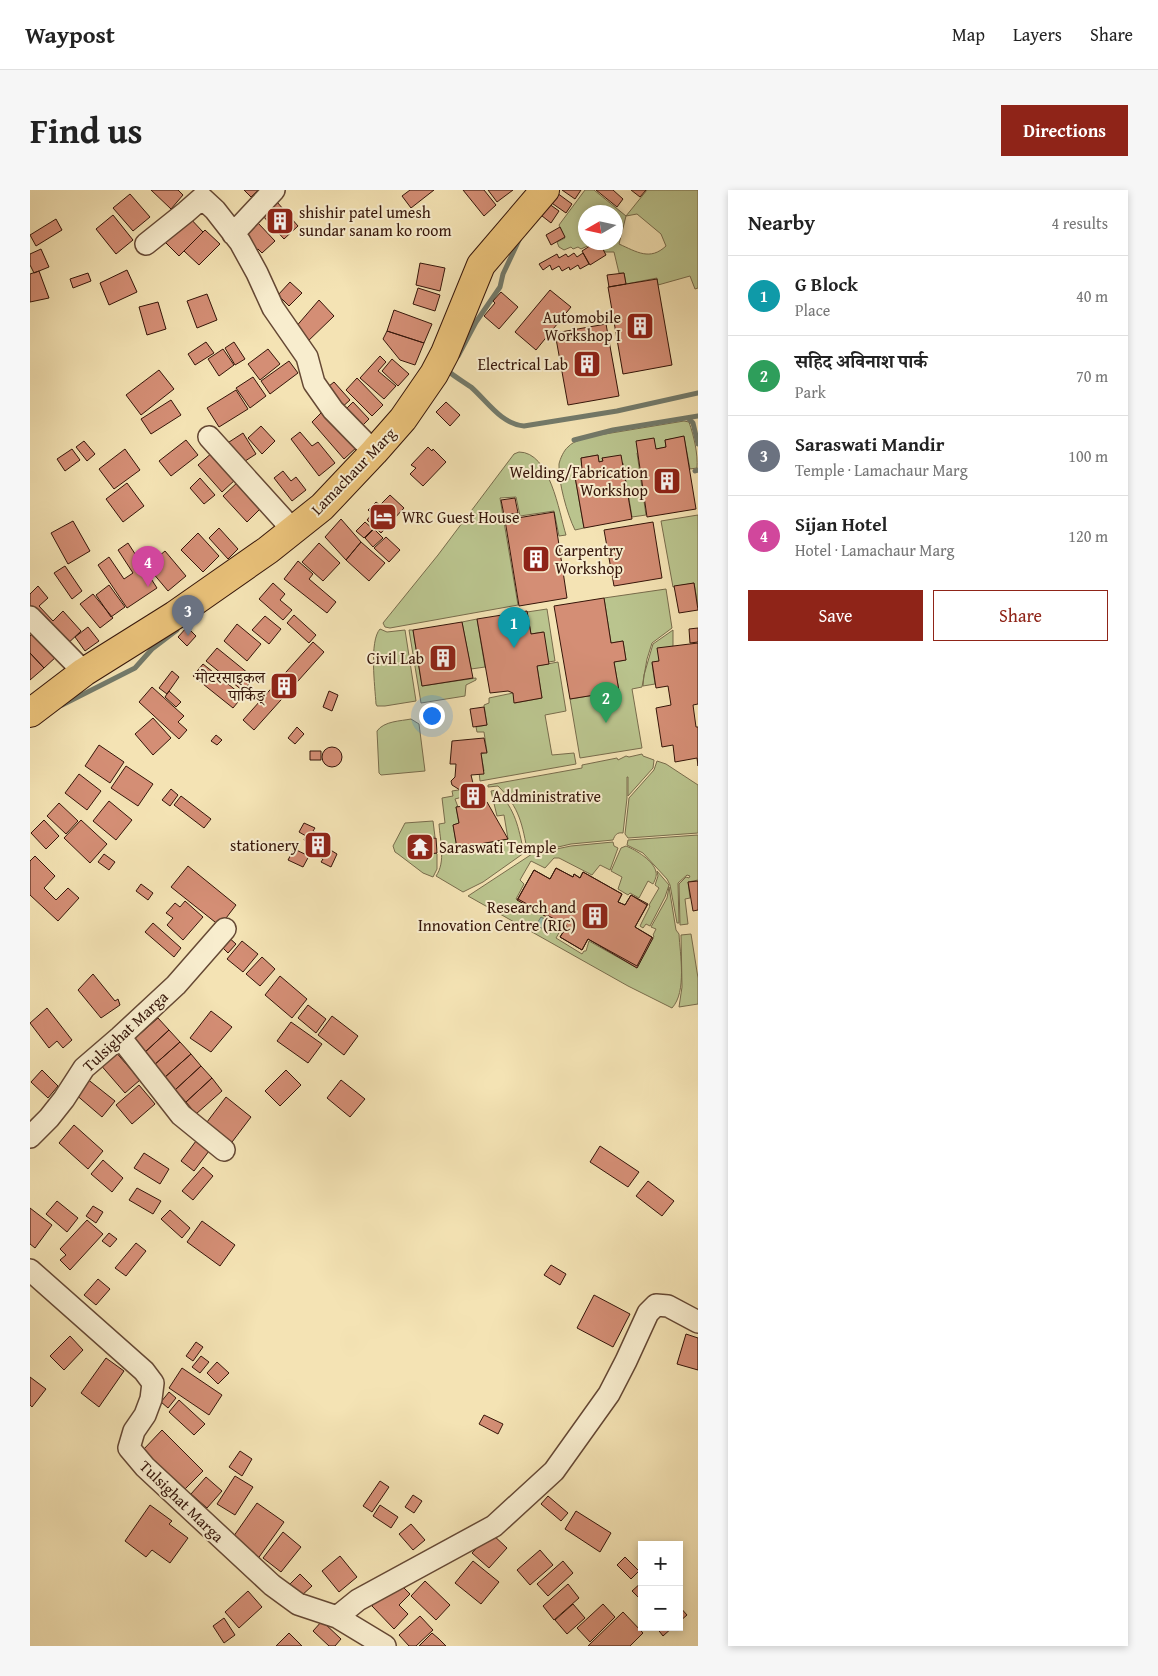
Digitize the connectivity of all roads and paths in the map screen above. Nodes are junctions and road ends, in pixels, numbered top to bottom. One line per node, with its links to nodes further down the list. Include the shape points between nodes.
1 (274, 190): 3 (street)
2 (545, 190): 6 (main road, Lamachaur Marg, via 481,266 434,374)
3 (233, 234): 4 (street, via 202,198); 6 (street, via 258,273 273,308 307,357 314,383 333,410)
4 (146, 244)
5 (209, 437): 7 (street)
6 (374, 452): 7 (main road, Lamachaur Marg, via 322,507)
7 (293, 530): 9 (main road, Lamachaur Marg, via 218,585)
8 (30, 617): 9 (street)
9 (84, 672): 10 (main road, Lamachaur Marg)
10 (30, 712)
11 (225, 930): 12 (street, Tulsighat Marga, via 176,985)
12 (120, 1037): 13 (street, Tulsighat Marga, via 84,1068 64,1099); 14 (street, via 181,1115)
13 (30, 1137)
14 (224, 1150)
15 (30, 1270): 17 (street, Tulsighat Marga, via 104,1334 153,1383 151,1399 129,1448 146,1468 272,1585 298,1604)
16 (698, 1322): 17 (street, via 668,1306 656,1305 648,1313 609,1394 554,1471 494,1526 358,1600)
17 (337, 1617): 18 (street, Tulsighat Marga)
18 (385, 1646)

